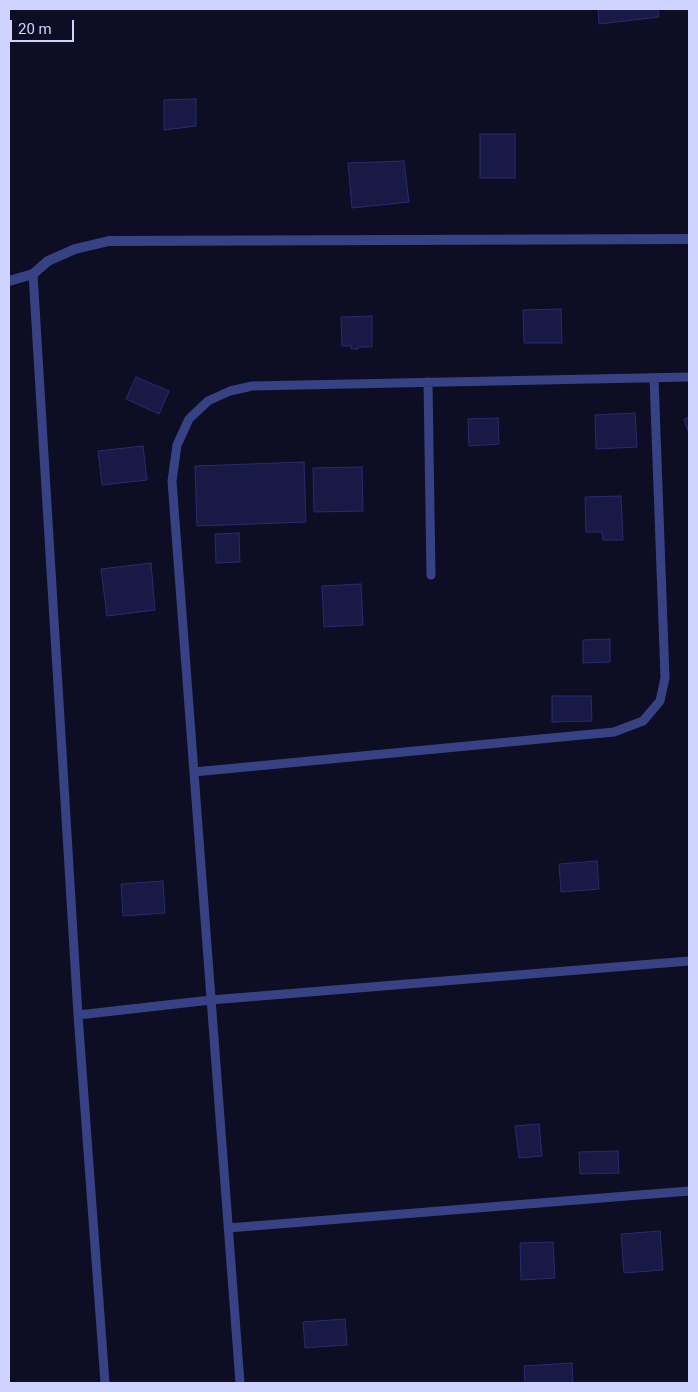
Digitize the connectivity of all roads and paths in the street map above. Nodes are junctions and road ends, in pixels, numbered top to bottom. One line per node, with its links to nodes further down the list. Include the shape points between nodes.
1 (689, 239): 2 (street, via 109,241 75,249 48,261)
2 (34, 274): 3 (street); 11 (lane)
3 (9, 281)
4 (689, 377): 5 (lane)
5 (654, 378): 6 (lane); 8 (lane, via 665,678 660,701 643,721 614,732)
6 (428, 382): 7 (lane); 8 (lane, via 252,386 208,401 190,419 177,445 172,481)
7 (431, 575)
8 (194, 772): 10 (lane)
9 (689, 961): 10 (lane)
10 (211, 1000): 11 (lane); 13 (lane)
11 (78, 1015): 14 (lane)
12 (689, 1191): 13 (lane)
13 (228, 1228): 15 (lane)
14 (105, 1383)
15 (240, 1383)

